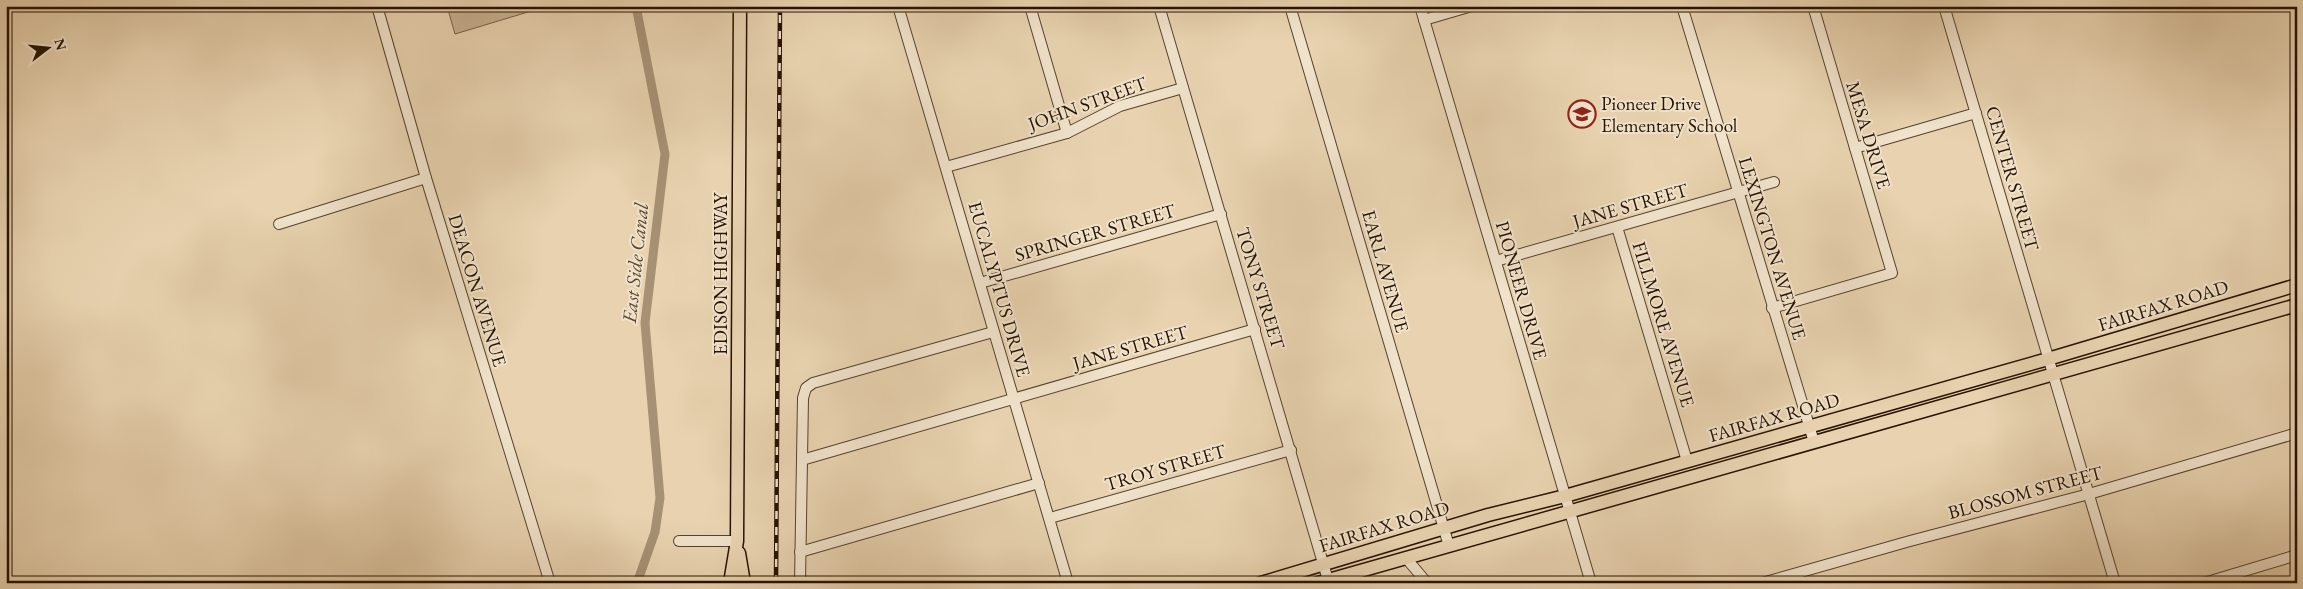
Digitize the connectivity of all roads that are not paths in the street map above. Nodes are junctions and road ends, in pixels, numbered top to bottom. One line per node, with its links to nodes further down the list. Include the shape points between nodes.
1 (376, 6): 18 (street, DEACON AVENUE)
2 (740, 6): 47 (main road, EDISON HIGHWAY)
3 (898, 6): 17 (street, EUCALYPTUS DRIVE)
4 (1030, 6): 15 (street)
5 (1159, 6): 13 (street, TONY STREET)
6 (1290, 6): 45 (street, EARL AVENUE)
7 (1420, 6): 12 (street, PIONEER DRIVE)
8 (1472, 6): 12 (street)
9 (1682, 6): 20 (street, LEXINGTON AVENUE)
10 (1813, 6): 16 (street, MESA DRIVE)
11 (1944, 6): 14 (street, CENTER STREET)
12 (1424, 20): 24 (street, PIONEER DRIVE)
13 (1184, 88): 15 (street, JOHN STREET, via 1120,106); 21 (street, TONY STREET)
14 (1976, 113): 16 (street); 31 (street, CENTER STREET)
15 (1067, 133): 17 (street, JOHN STREET)
16 (1855, 148): 28 (street, MESA DRIVE, via 1892,273)
17 (946, 167): 25 (street, EUCALYPTUS DRIVE)
18 (426, 178): 22 (street); 54 (street, DEACON AVENUE)
19 (1774, 182): 20 (street, JANE STREET)
20 (1737, 192): 23 (street, JANE STREET); 28 (street, LEXINGTON AVENUE)
21 (1221, 214): 25 (street, SPRINGER STREET); 29 (street, TONY STREET)
22 (279, 224)
23 (1617, 226): 24 (street, JANE STREET); 39 (street, FILLMORE AVENUE)
24 (1496, 261): 42 (street, PIONEER DRIVE)
25 (980, 283): 30 (street, EUCALYPTUS DRIVE)
26 (2297, 285): 31 (main road, FAIRFAX ROAD)
27 (2297, 305): 32 (main road, FAIRFAX ROAD)
28 (1772, 308): 34 (street, LEXINGTON AVENUE)
29 (1255, 329): 33 (street, JANE STREET); 37 (street, TONY STREET)
30 (994, 332): 33 (street, EUCALYPTUS DRIVE); 38 (street, via 813,383 806,388 803,398)
31 (2048, 359): 32 (street, CENTER STREET); 34 (main road, FAIRFAX ROAD)
32 (2052, 374): 36 (main road, FAIRFAX ROAD); 41 (street, CENTER STREET)
33 (1014, 398): 38 (street, JANE STREET); 40 (street, EUCALYPTUS DRIVE)
34 (1810, 426): 36 (street, LEXINGTON AVENUE); 39 (main road, FAIRFAX ROAD)
35 (2297, 433): 41 (street, BLOSSOM STREET)
36 (1814, 442): 43 (main road, FAIRFAX ROAD)
37 (1291, 450): 44 (street, TROY STREET); 52 (street, TONY STREET)
38 (802, 460): 49 (street)
39 (1687, 461): 42 (main road, FAIRFAX ROAD)
40 (1039, 484): 44 (street, EUCALYPTUS DRIVE); 49 (street)
41 (2089, 494): 62 (street, BLOSSOM STREET); 63 (street, CENTER STREET)
42 (1565, 496): 43 (street, PIONEER DRIVE); 45 (main road, FAIRFAX ROAD)
43 (1569, 512): 48 (main road, FAIRFAX ROAD); 61 (street, PIONEER DRIVE)
44 (1050, 518): 58 (street, EUCALYPTUS DRIVE)
45 (1444, 528): 48 (street, EARL AVENUE); 52 (main road, FAIRFAX ROAD)
46 (679, 541): 47 (street)
47 (737, 541): 55 (main road, EDISON HIGHWAY); 56 (main road, EDISON HIGHWAY)
48 (1449, 546): 51 (main road, FAIRFAX ROAD)
49 (800, 552): 57 (street)
50 (2297, 555): 64 (street)
51 (1406, 558): 53 (main road, FAIRFAX ROAD); 60 (street)
52 (1324, 564): 53 (street, TONY STREET); 59 (main road, FAIRFAX ROAD)
53 (1323, 581)
54 (550, 583)
55 (730, 583)
56 (744, 583)
57 (800, 583)
58 (1068, 583)
59 (1261, 583)
60 (1427, 583)
61 (1591, 583)
62 (1762, 583)
63 (2115, 583)
64 (2204, 583)

